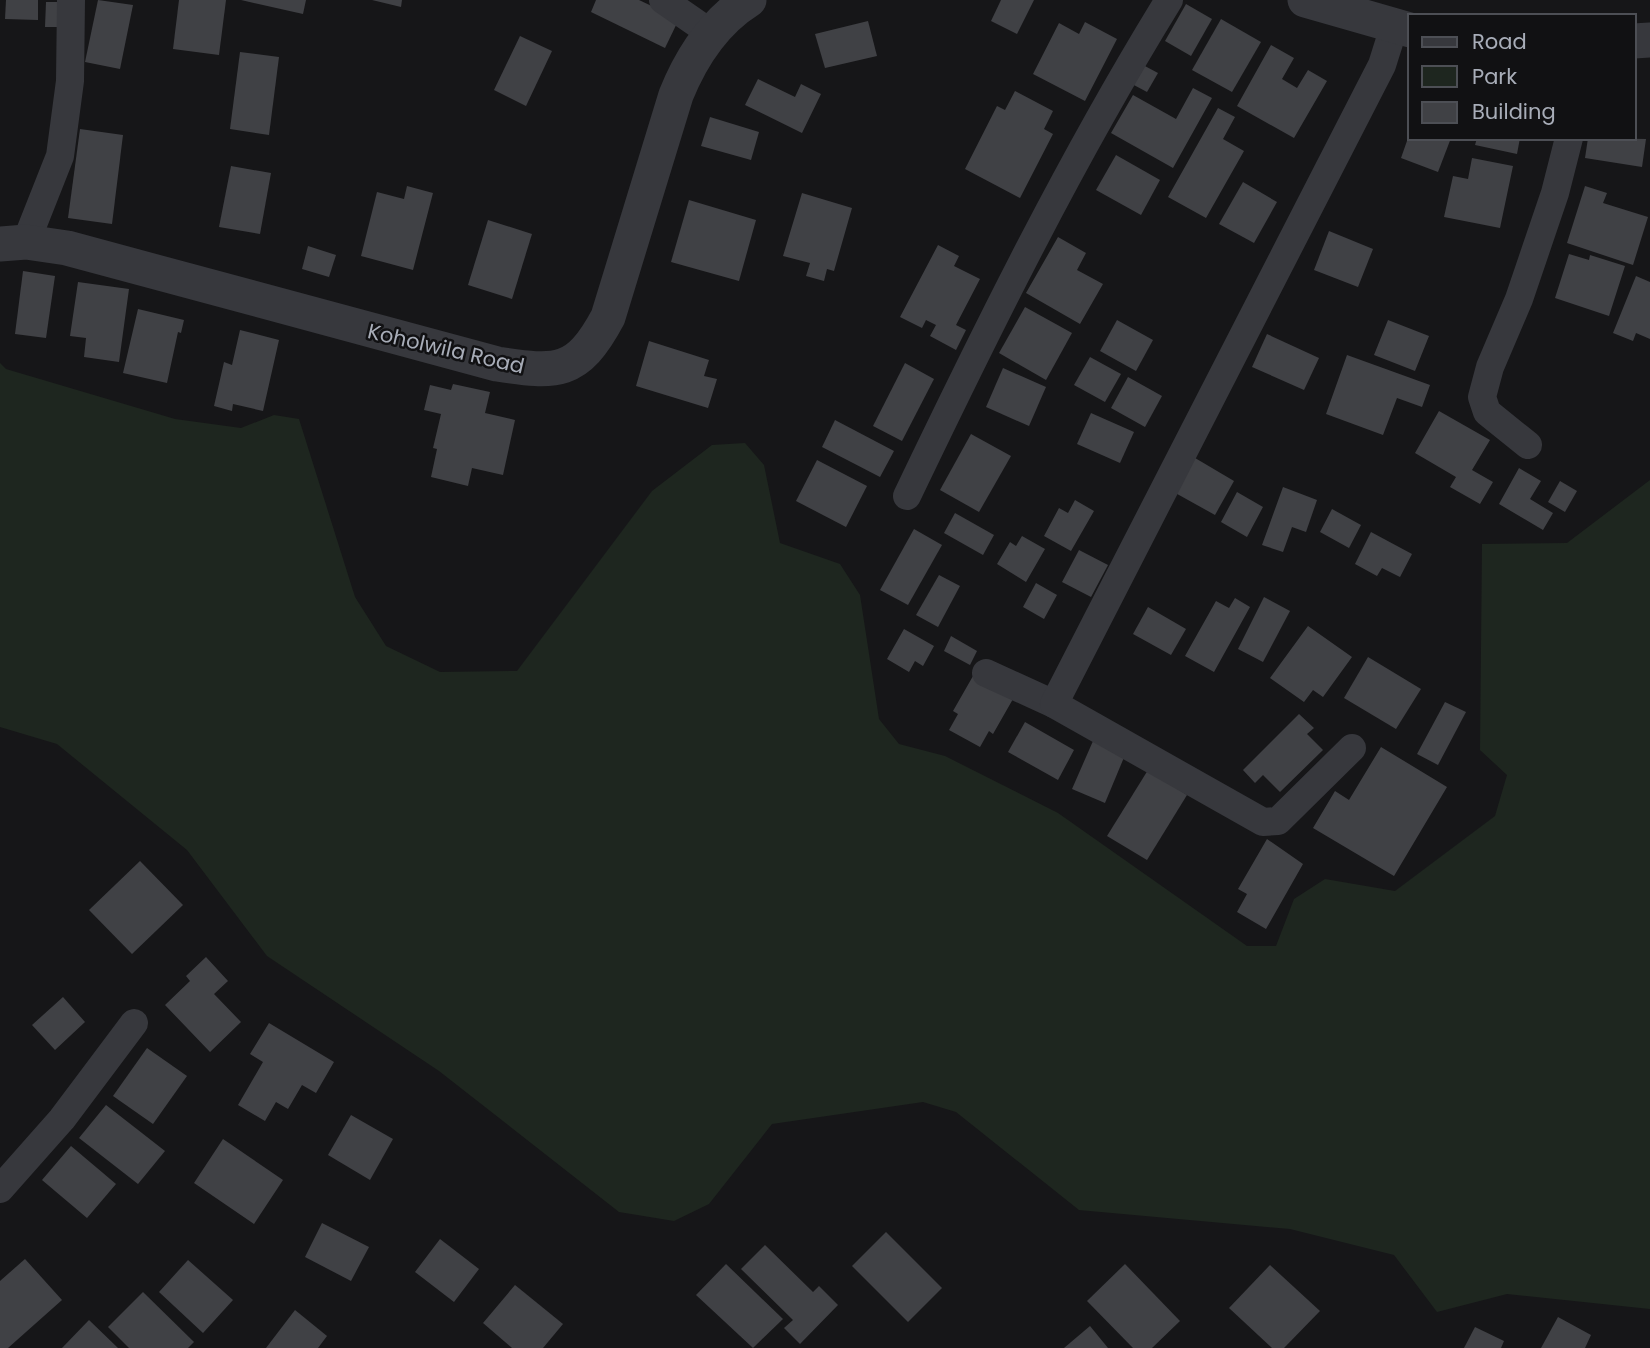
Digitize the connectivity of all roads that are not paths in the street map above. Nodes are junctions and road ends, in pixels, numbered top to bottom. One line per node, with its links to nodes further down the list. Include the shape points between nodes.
1 (71, 0): 9 (street, via 70,81 60,156)
2 (663, 0): 7 (street)
3 (749, 0): 7 (street, Koholwila Road)
4 (1170, 0): 11 (street, via 1047,216)
5 (1305, 0): 6 (street)
6 (1402, 29): 13 (street)
7 (712, 34): 9 (street, Koholwila Road, via 691,60 676,95 608,317 593,344 566,367 538,370 497,364 67,248)
8 (1568, 140): 10 (street, via 1519,299 1482,397 1487,412)
9 (13, 243)
10 (1528, 445)
11 (907, 496)
12 (986, 673): 13 (street)
13 (1054, 704): 14 (street, via 1263,822 1278,821)
14 (1352, 748)
15 (134, 1023): 16 (street, via 62,1119)
16 (0, 1189)

